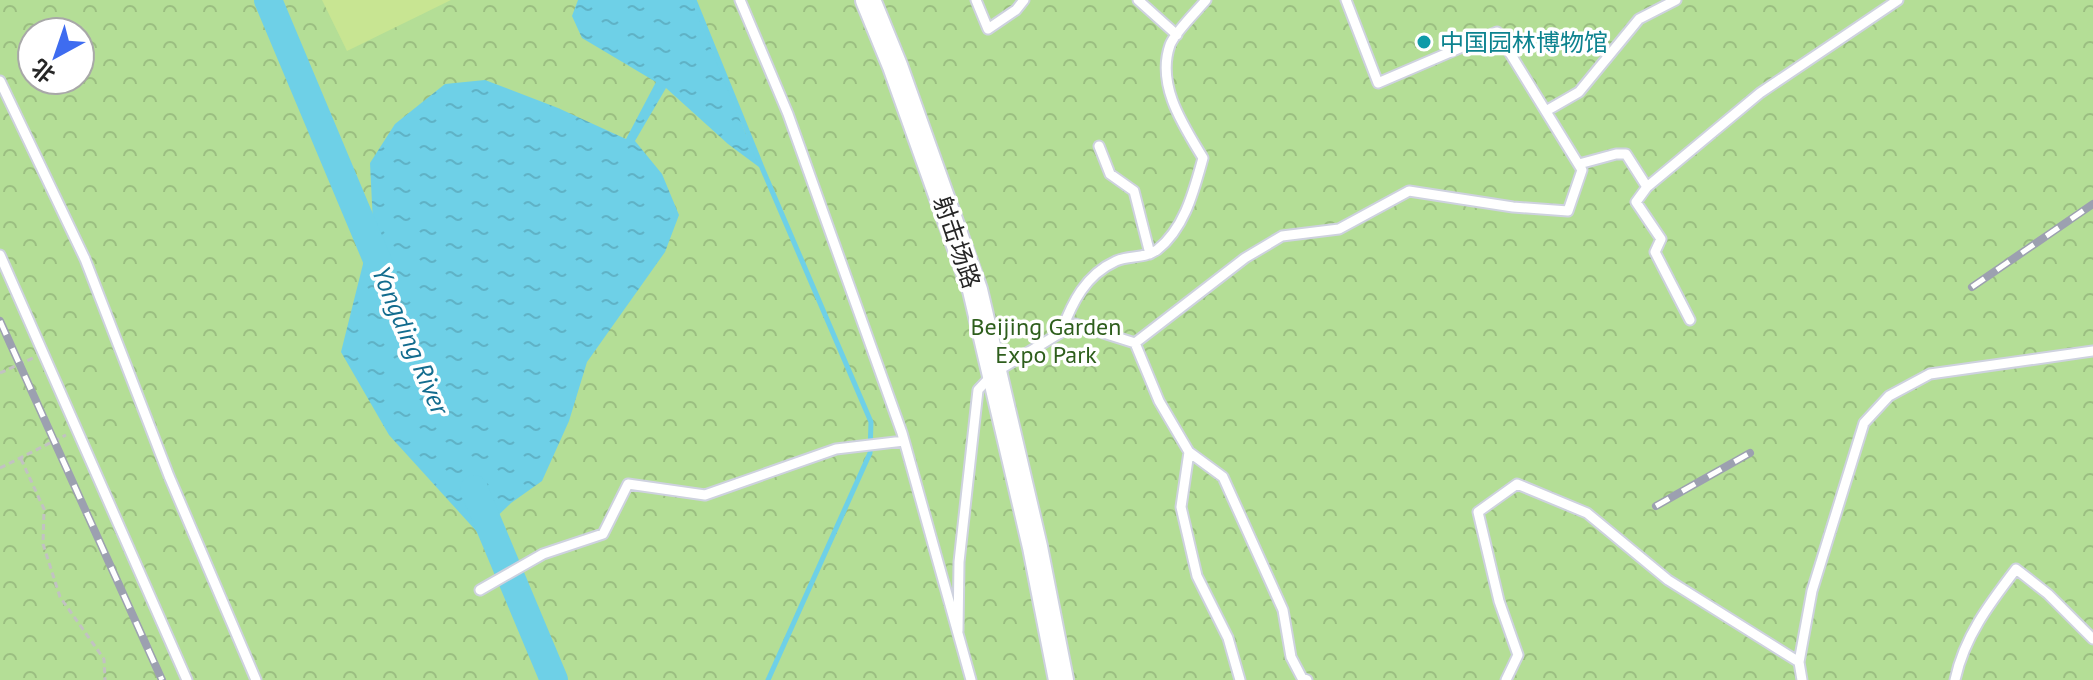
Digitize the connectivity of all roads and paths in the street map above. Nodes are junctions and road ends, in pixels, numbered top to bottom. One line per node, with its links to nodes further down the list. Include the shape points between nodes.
1 (740, 0): 26 (lane, via 788,114)
2 (868, 0): 24 (street, 射击场路, via 975,290)
3 (976, 0): 4 (lane, via 988,29)
4 (1024, 0)
5 (1138, 0): 10 (lane)
6 (1206, 0): 10 (lane)
7 (1346, 0): 12 (lane, via 1378,83 1497,32)
8 (1676, 0): 12 (lane, via 1639,19 1579,92)
9 (1898, 0): 15 (lane, via 1760,93)
10 (1177, 35): 16 (lane, via 1170,43 1166,74 1179,118 1203,158 1185,214)
11 (0, 81): 36 (lane, via 85,259)
12 (1546, 111): 14 (lane)
13 (1099, 146): 16 (lane, via 1110,174 1134,191)
14 (1579, 164): 15 (lane, via 1626,154); 20 (lane, via 1582,170 1568,211 1409,191 1339,229 1282,236)
15 (1647, 187): 18 (lane, via 1636,202 1661,239 1655,252)
16 (1150, 254): 19 (lane, via 1116,261 1093,278 1076,295)
17 (0, 255): 22 (lane)
18 (1690, 320)
19 (1060, 333): 20 (lane, via 1075,324); 24 (lane)
20 (1135, 343): 27 (lane, via 1159,401)
21 (2093, 351): 33 (lane, via 1930,374 1889,396 1864,423 1812,591)
22 (43, 353): 23 (path); 25 (lane)
23 (0, 373)
24 (994, 373): 31 (lane, via 978,390 959,562); 38 (street, 射击场路)
25 (76, 429): 28 (path); 35 (lane)
26 (904, 441): 30 (lane, via 836,449 705,495 628,484 603,534 543,554); 31 (lane)
27 (1189, 452): 39 (lane, via 1181,507 1197,576 1228,638); 40 (lane, via 1223,477 1283,610 1291,657)
28 (21, 459): 29 (path); 34 (path, via 44,509 43,544 60,597 104,659)
29 (0, 468)
30 (480, 590)
31 (958, 631): 37 (lane)
32 (2093, 639): 43 (lane, via 2016,569 1983,612)
33 (1799, 662): 41 (lane, via 1668,580 1587,513 1517,484 1478,512 1518,655); 42 (lane)
34 (105, 680)
35 (187, 680)
36 (256, 680)
37 (971, 680)
38 (1061, 680)
39 (1240, 680)
40 (1307, 680)
41 (1506, 680)
42 (1802, 680)
43 (1955, 680)

